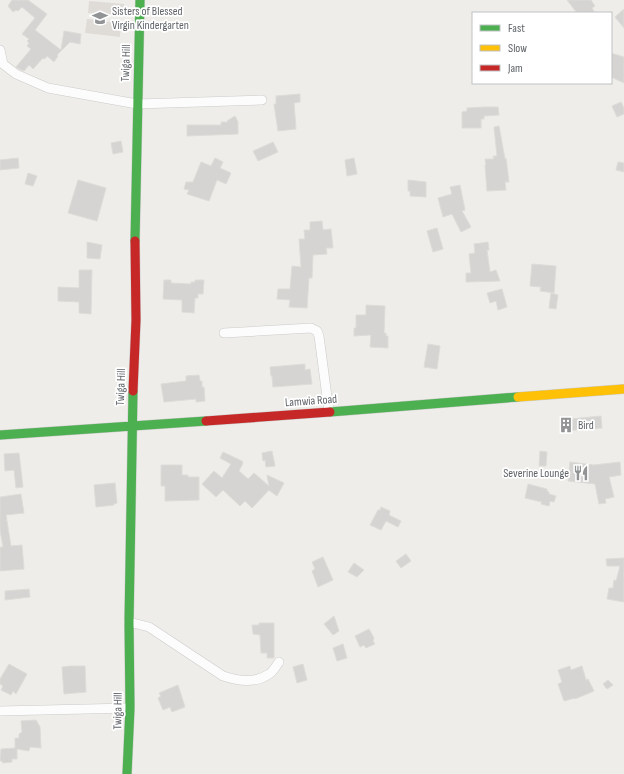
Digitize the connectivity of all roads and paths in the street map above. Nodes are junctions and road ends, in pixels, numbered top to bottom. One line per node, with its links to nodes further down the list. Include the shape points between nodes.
1 (140, 0): 4 (street, Twiga Hill)
2 (0, 50): 4 (street, via 3,64 16,74 48,88)
3 (262, 100): 4 (street)
4 (137, 104): 8 (street, Twiga Hill, via 136,320)
5 (224, 333): 7 (street, via 311,328 317,331)
6 (624, 389): 7 (street, Lamwia Road)
7 (329, 412): 8 (street, Lamwia Road)
8 (132, 427): 9 (street, Lamwia Road); 10 (street, Twiga Hill)
9 (0, 436)
10 (129, 622): 11 (street, via 149,627 223,676 237,681 253,681 269,674); 12 (street, Twiga Hill)
11 (279, 662)
12 (130, 708): 13 (street); 14 (street, Twiga Hill)
13 (0, 711)
14 (127, 774)

